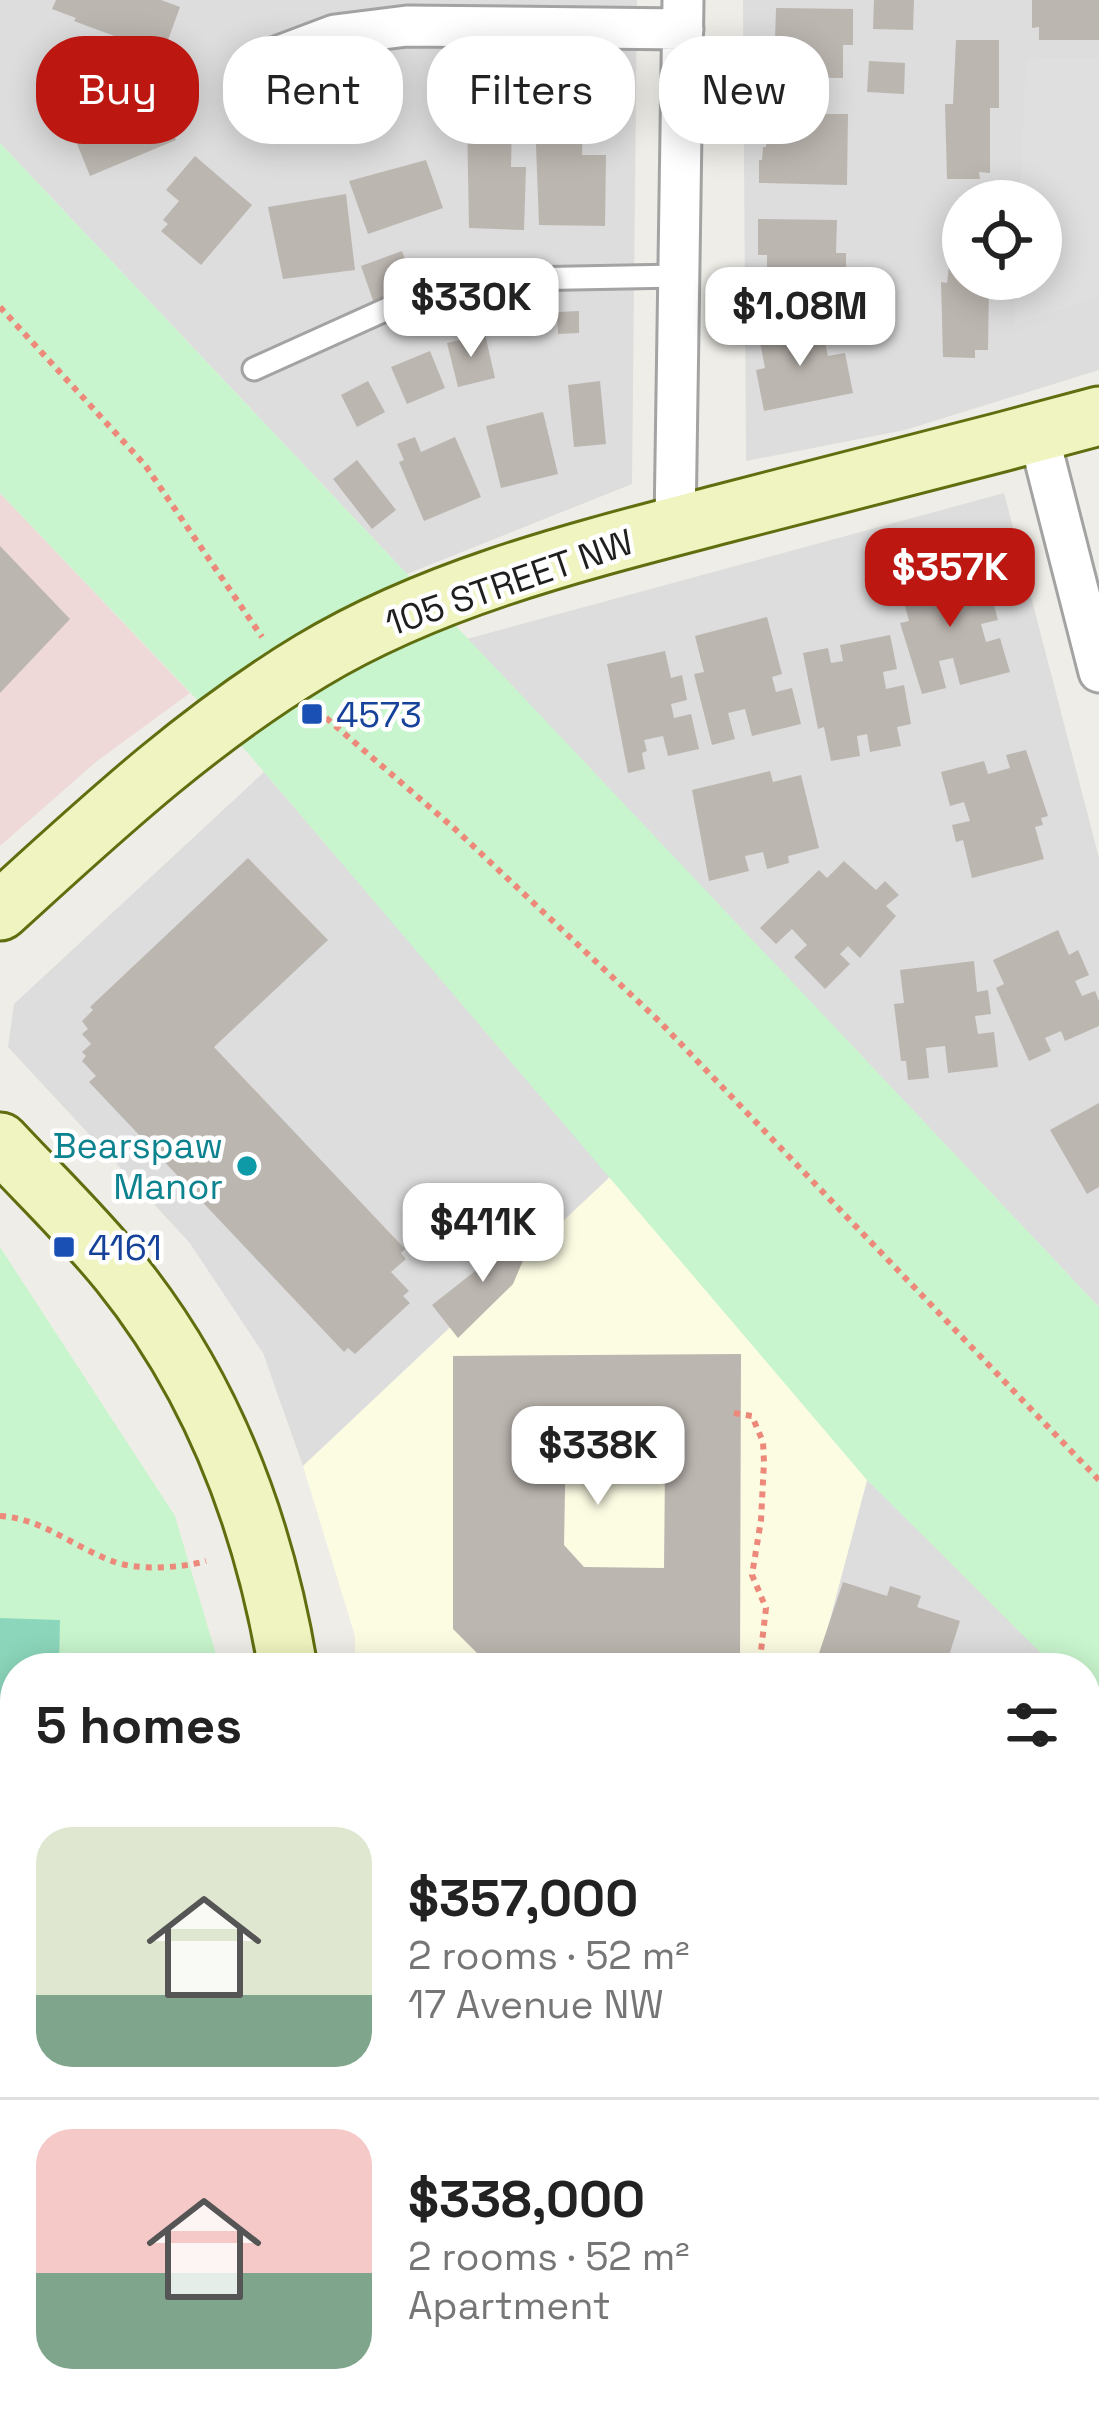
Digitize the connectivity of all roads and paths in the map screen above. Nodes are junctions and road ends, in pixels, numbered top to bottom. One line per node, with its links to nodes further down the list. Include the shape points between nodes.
1 (683, 15): 2 (street); 3 (street)
2 (331, 36)
3 (678, 277): 5 (lane, via 461,280); 8 (street)
4 (0, 307): 10 (path, via 145,466)
5 (254, 369)
6 (1099, 416): 7 (street, 105 STREET NW)
7 (1038, 433): 8 (street, 105 STREET NW); 9 (street)
8 (675, 526): 10 (street, 105 STREET NW, via 396,616)
9 (1099, 672)
10 (288, 676): 11 (street, 105 STREET NW, via 138,784); 14 (path, via 326,720 659,1021)
11 (0, 911)
12 (0, 1142): 17 (street, via 120,1272 192,1380 265,1555)
13 (734, 1412): 18 (path, via 752,1416 763,1442 752,1575 766,1608)
14 (1099, 1480)
15 (0, 1516): 16 (path, via 22,1517 118,1564)
16 (206, 1561)
17 (285, 1653)
18 (761, 1653)

